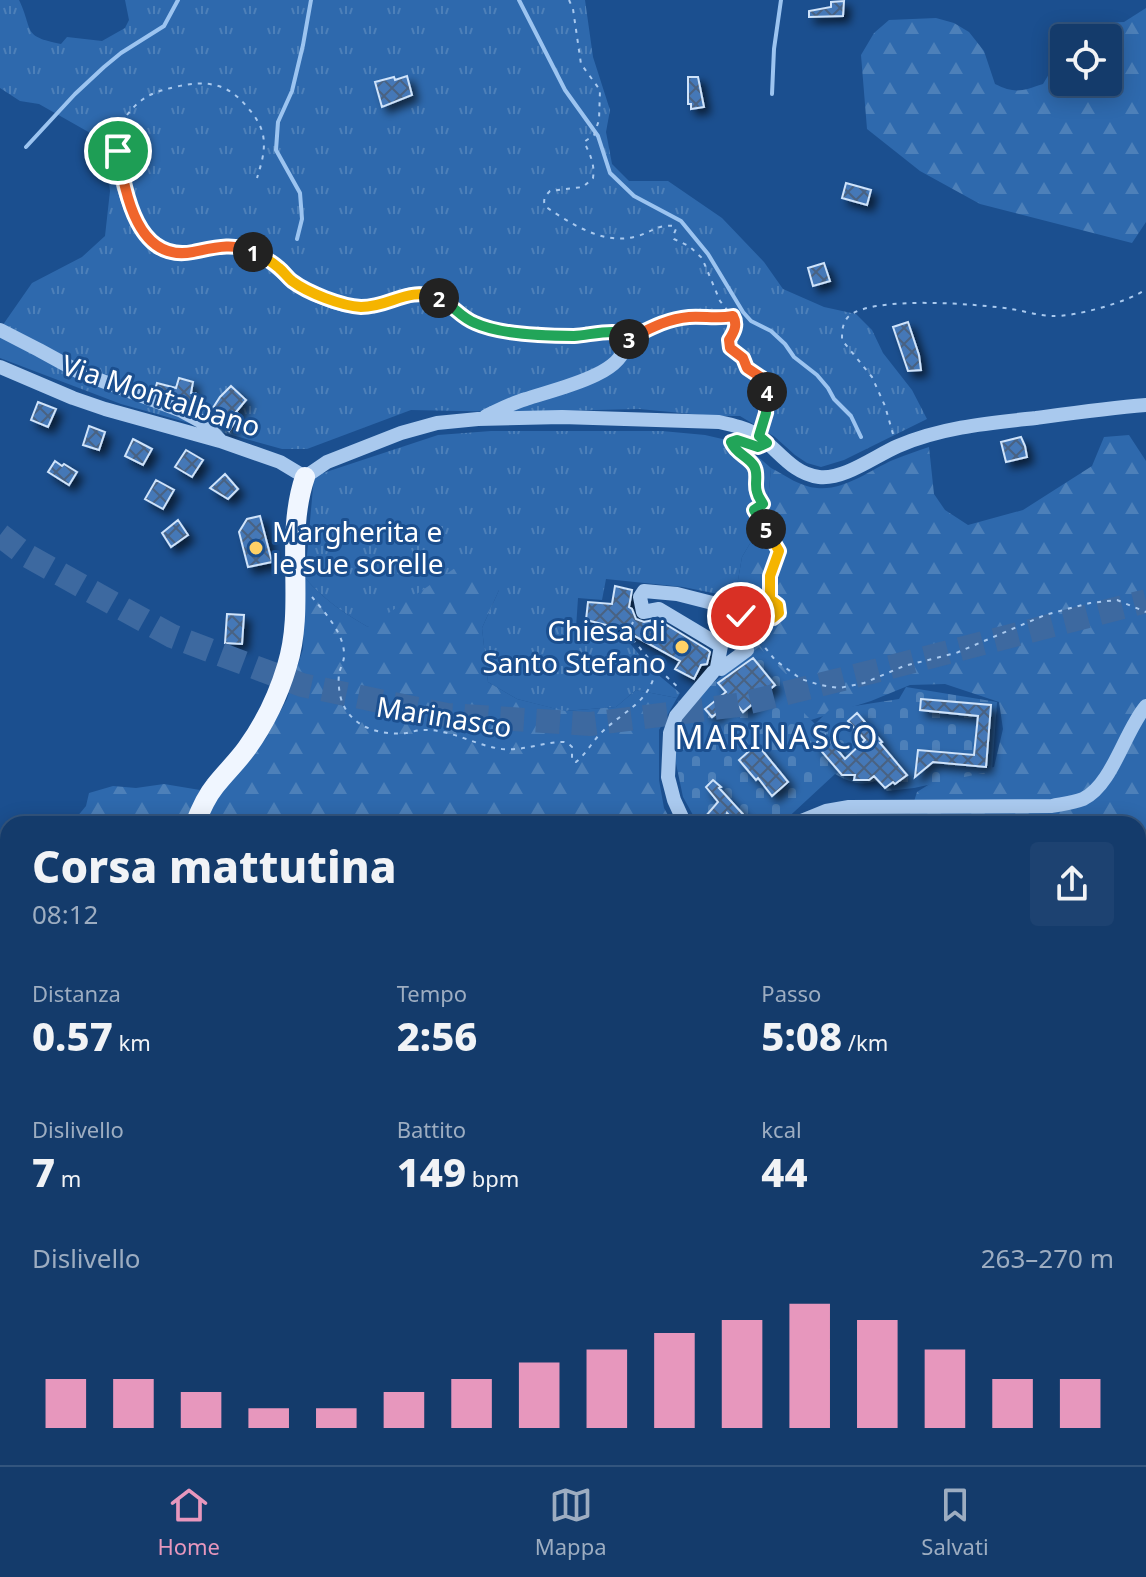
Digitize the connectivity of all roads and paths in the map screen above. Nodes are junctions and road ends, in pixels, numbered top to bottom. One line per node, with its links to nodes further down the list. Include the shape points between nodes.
1 (569, 0): 5 (path, via 581,64 600,90 599,120 594,135 584,142 593,178 583,187 550,191 544,204 606,238 620,240 674,226 674,239 702,258 720,301)
2 (122, 127): 3 (path, via 145,96 190,84 218,85 235,93 258,121 264,151); 7 (street, via 118,151 129,204 150,241 166,252 244,248 268,259 302,287 343,305 376,306 425,294 447,302 479,326 559,335 615,332)
3 (257, 178)
4 (1146, 289): 15 (path, via 1103,308 1057,317 918,303 884,305 849,317 842,340 872,377)
5 (733, 316): 7 (path, via 663,321); 12 (path, via 730,348 766,385)
6 (0, 330): 14 (street, via 81,373 182,411 204,423)
7 (624, 341): 11 (street, via 616,362 584,380)
8 (0, 367): 14 (street, Via Montalbano, via 94,405)
9 (1146, 393): 10 (street)
10 (1141, 406): 15 (street, via 967,426)
11 (478, 419): 12 (street, via 719,422); 16 (street, via 401,433 327,462)
12 (759, 436): 15 (street, via 802,473 817,477 846,472)
13 (737, 440): 18 (path, via 732,446 754,465 756,490 763,501 754,513 779,551 769,583 777,616)
14 (220, 441): 16 (street, Via Montalbano, via 280,462)
15 (898, 446)
16 (305, 477): 26 (main road, via 297,519 295,622 288,665 265,721 212,789)
17 (312, 596): 22 (path, Marinasco, via 342,640 339,675 347,712 365,727 385,733 423,729 503,749 564,742 572,747 576,762 652,686)
18 (744, 611)
19 (643, 612): 19 (street, via 659,609 721,646 721,669 747,650 732,608 644,591); 22 (path, via 628,634)
20 (1146, 612): 21 (path, via 1117,600 1071,608 956,653 839,688 801,679 775,660)
21 (754, 634)
22 (656, 667): 24 (path)
23 (713, 672): 24 (street)
24 (690, 698): 27 (street, via 676,716 668,754 668,777)
25 (1146, 706): 28 (street, via 1100,785 1071,803 849,807)
26 (198, 816)
27 (681, 816)
28 (814, 816)

